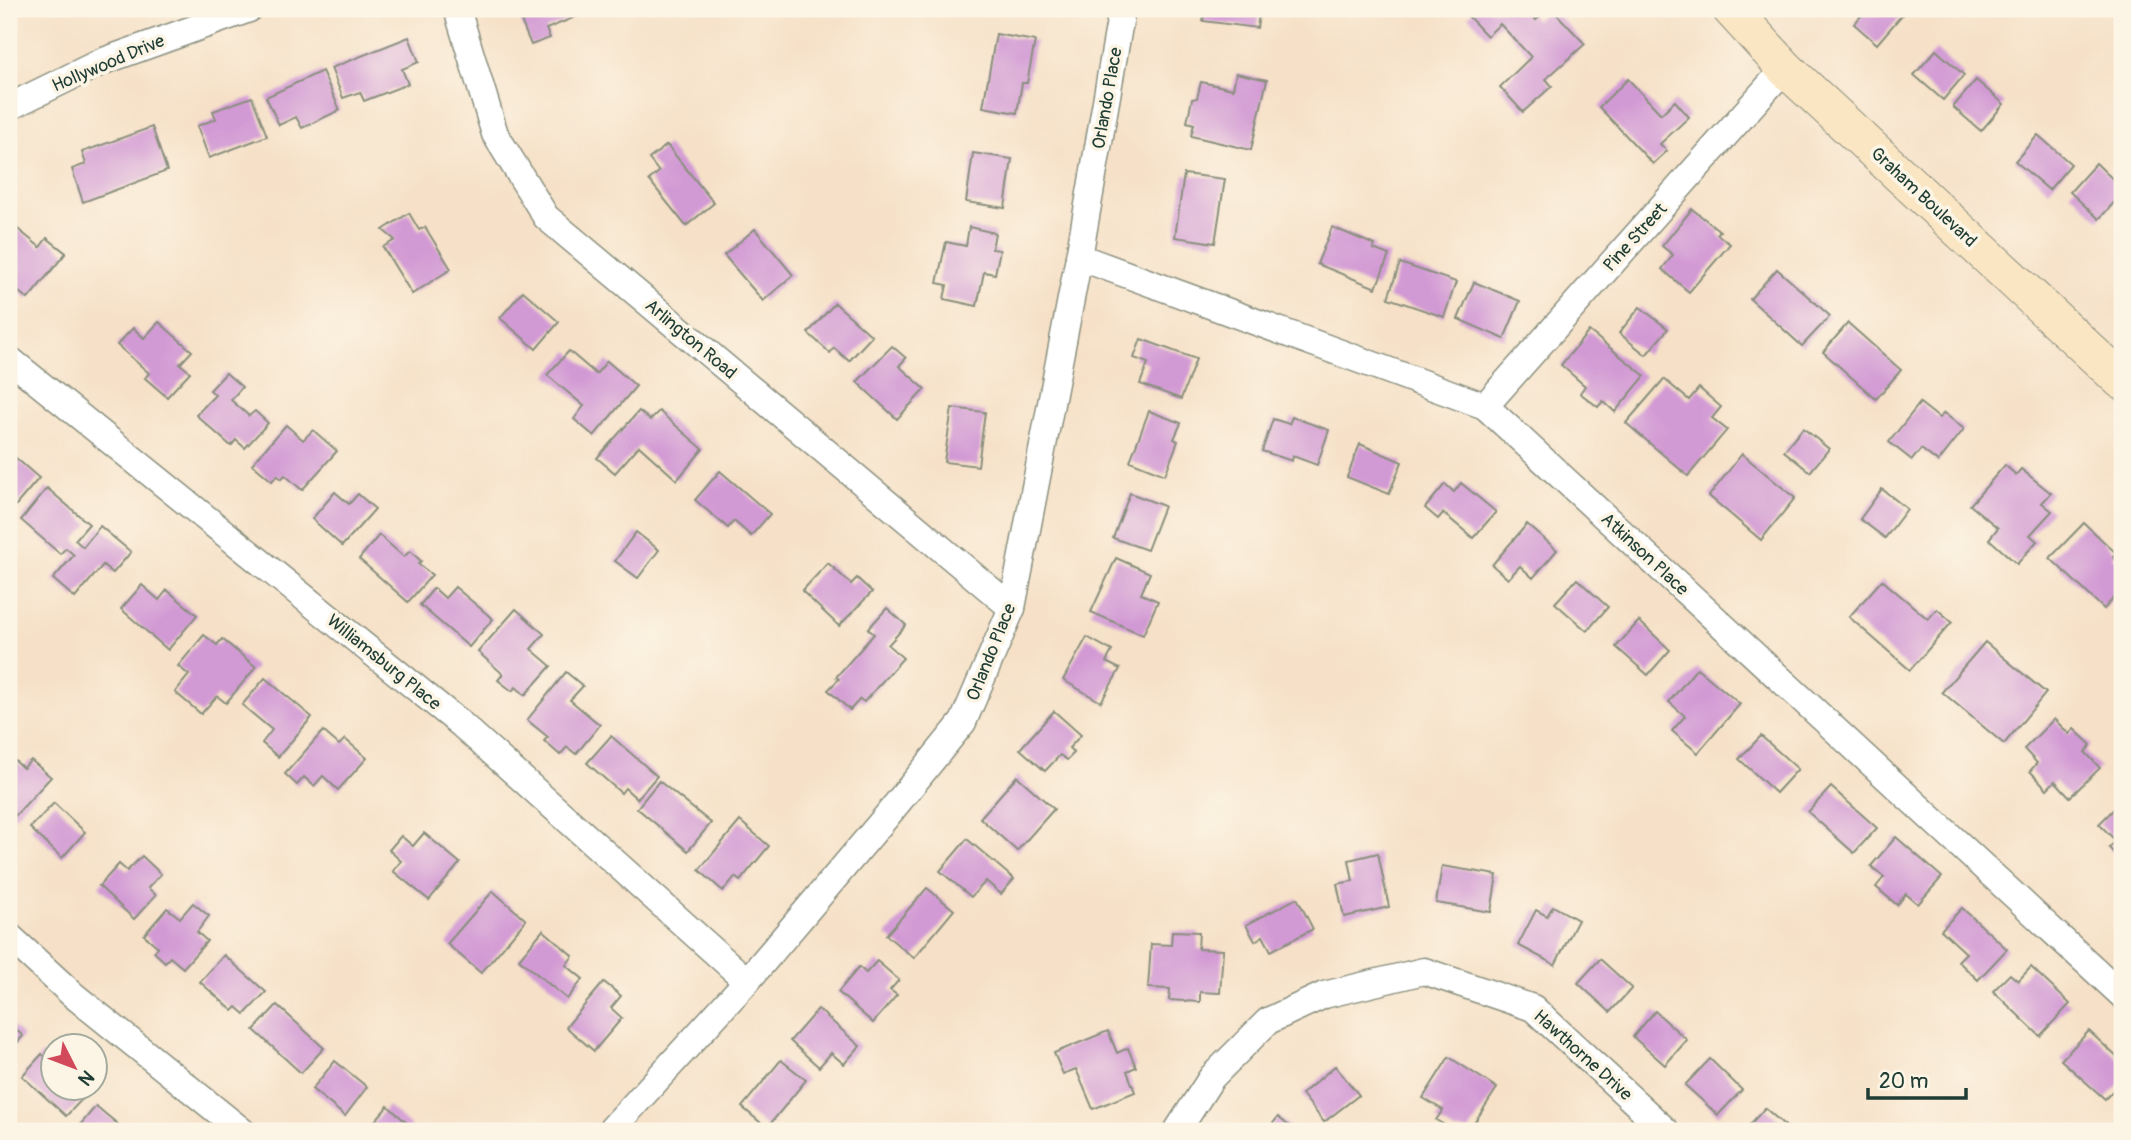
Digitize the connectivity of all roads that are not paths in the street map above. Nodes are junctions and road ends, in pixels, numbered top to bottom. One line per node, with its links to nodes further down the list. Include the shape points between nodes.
1 (249, 9): 6 (street, Hollywood Drive, via 101,62)
2 (457, 9): 11 (street, Arlington Road, via 495,134 546,217)
3 (1122, 9): 7 (street, Orlando Place)
4 (1731, 9): 5 (street, Graham Boulevard)
5 (1785, 68): 9 (street, Graham Boulevard); 10 (street, Pine Street)
6 (9, 107)
7 (1079, 257): 10 (street, Atkinson Place); 11 (street, Orlando Place)
8 (9, 359): 13 (street, Williamsburg Place, via 462,725)
9 (2122, 381)
10 (1485, 406): 14 (street, Atkinson Place)
11 (1012, 608): 13 (street, Orlando Place, via 963,722)
12 (9, 936): 15 (street)
13 (747, 981): 16 (street, Orlando Place)
14 (2122, 995)
15 (242, 1131)
16 (610, 1131)
17 (1177, 1131): 18 (street, Hawthorne Drive, via 1212,1077 1268,1021 1324,995 1424,971 1534,1008)
18 (1666, 1131)

